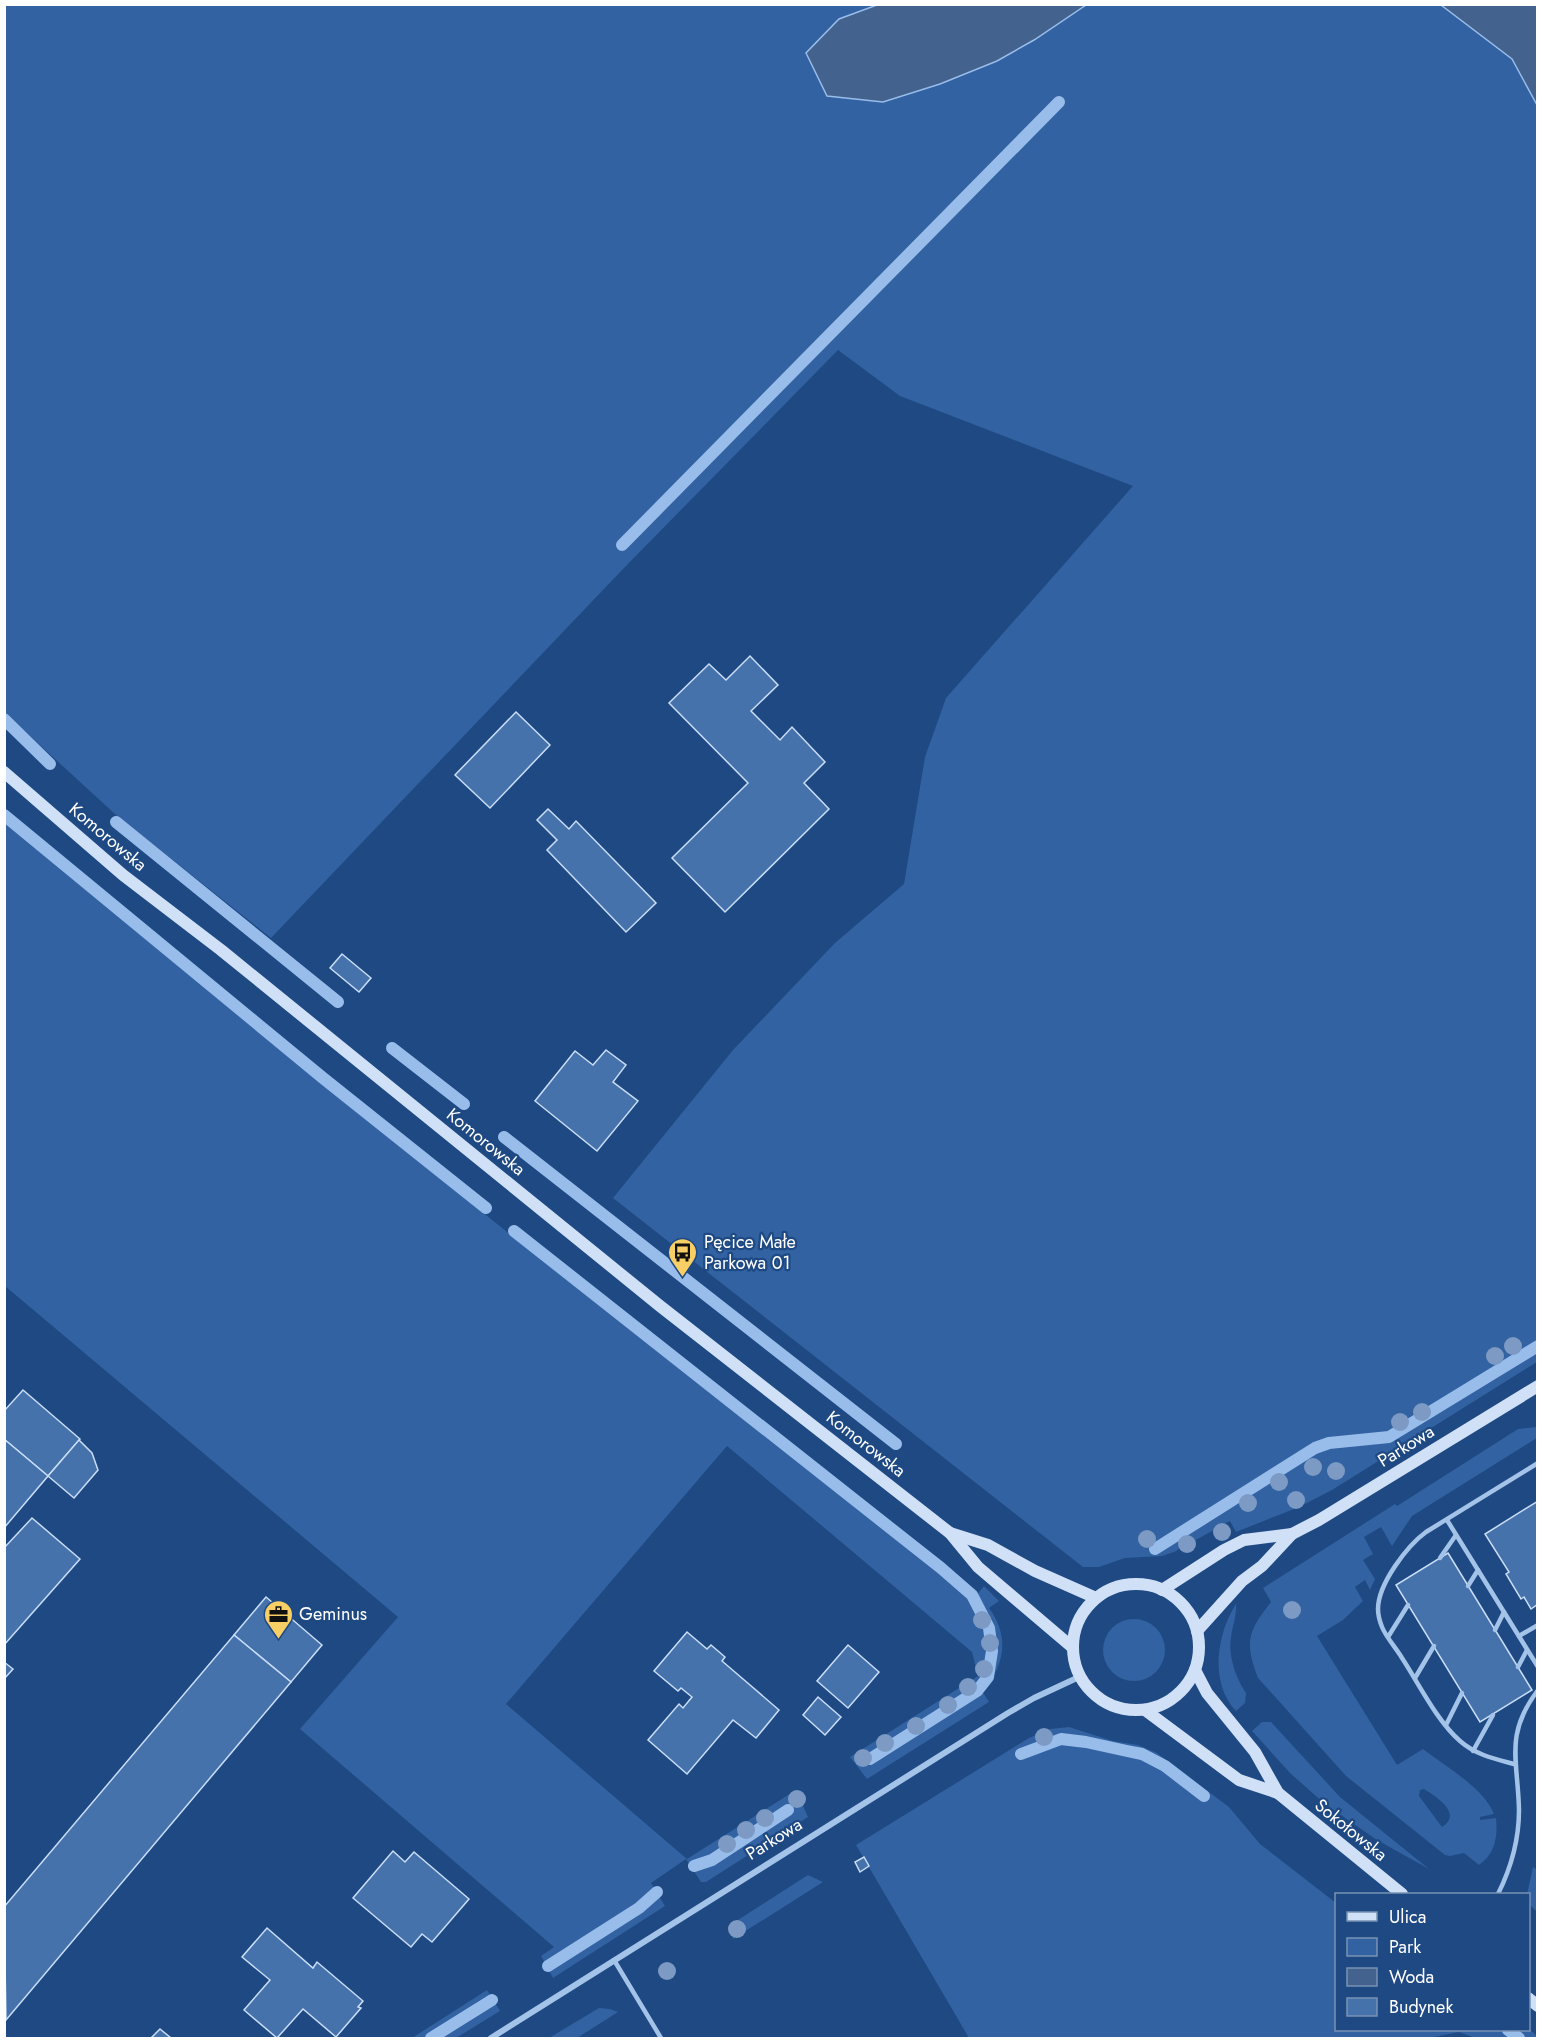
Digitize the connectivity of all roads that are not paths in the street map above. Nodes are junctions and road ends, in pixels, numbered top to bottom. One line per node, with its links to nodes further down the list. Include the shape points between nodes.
1 (4, 771): 5 (street, Komorowska, via 123,875)
2 (1538, 1386): 6 (street, Parkowa)
3 (1538, 1463): 4 (lane)
4 (1447, 1520): 7 (lane); 19 (lane, via 1409,1546 1395,1566 1378,1608)
5 (950, 1533): 12 (street, Komorowska, via 988,1545); 21 (street, Komorowska, via 978,1567)
6 (1292, 1534): 11 (street, Parkowa, via 1244,1540); 17 (street, Parkowa)
7 (1456, 1535): 8 (lane); 9 (lane)
8 (1440, 1557)
9 (1478, 1570): 10 (lane); 14 (lane)
10 (1468, 1586)
11 (1162, 1590): 12 (street, via 1132,1584); 17 (street, via 1189,1614)
12 (1096, 1598): 21 (street, via 1077,1623)
13 (1408, 1605): 19 (lane)
14 (1504, 1612): 16 (lane); 18 (lane)
15 (1538, 1625): 18 (lane)
16 (1495, 1630)
17 (1197, 1631): 25 (street)
18 (1519, 1636): 22 (lane)
19 (1388, 1637): 27 (lane)
20 (1434, 1646): 27 (lane)
21 (1072, 1647): 26 (street)
22 (1527, 1650): 23 (lane); 24 (lane)
23 (1518, 1667)
24 (1538, 1667)
25 (1195, 1670): 30 (street, via 1175,1697); 35 (street, Sokołowska, via 1207,1693 1255,1752)
26 (1079, 1677): 30 (street, via 1106,1704 1125,1710); 38 (street, Parkowa, via 1014,1709)
27 (1415, 1678): 32 (lane)
28 (1538, 1690): 34 (lane, via 1518,1725)
29 (1462, 1693): 32 (lane)
30 (1145, 1710): 35 (street, Sokołowska, via 1239,1780)
31 (1493, 1715): 33 (lane)
32 (1446, 1725): 33 (lane)
33 (1473, 1751): 34 (lane)
34 (1515, 1764): 37 (lane, via 1518,1832)
35 (1278, 1793): 36 (street, Sokołowska)
36 (1401, 1893)
37 (1498, 1893)
38 (615, 1960): 39 (street, Parkowa); 40 (lane)
39 (491, 2038)
40 (662, 2038)

